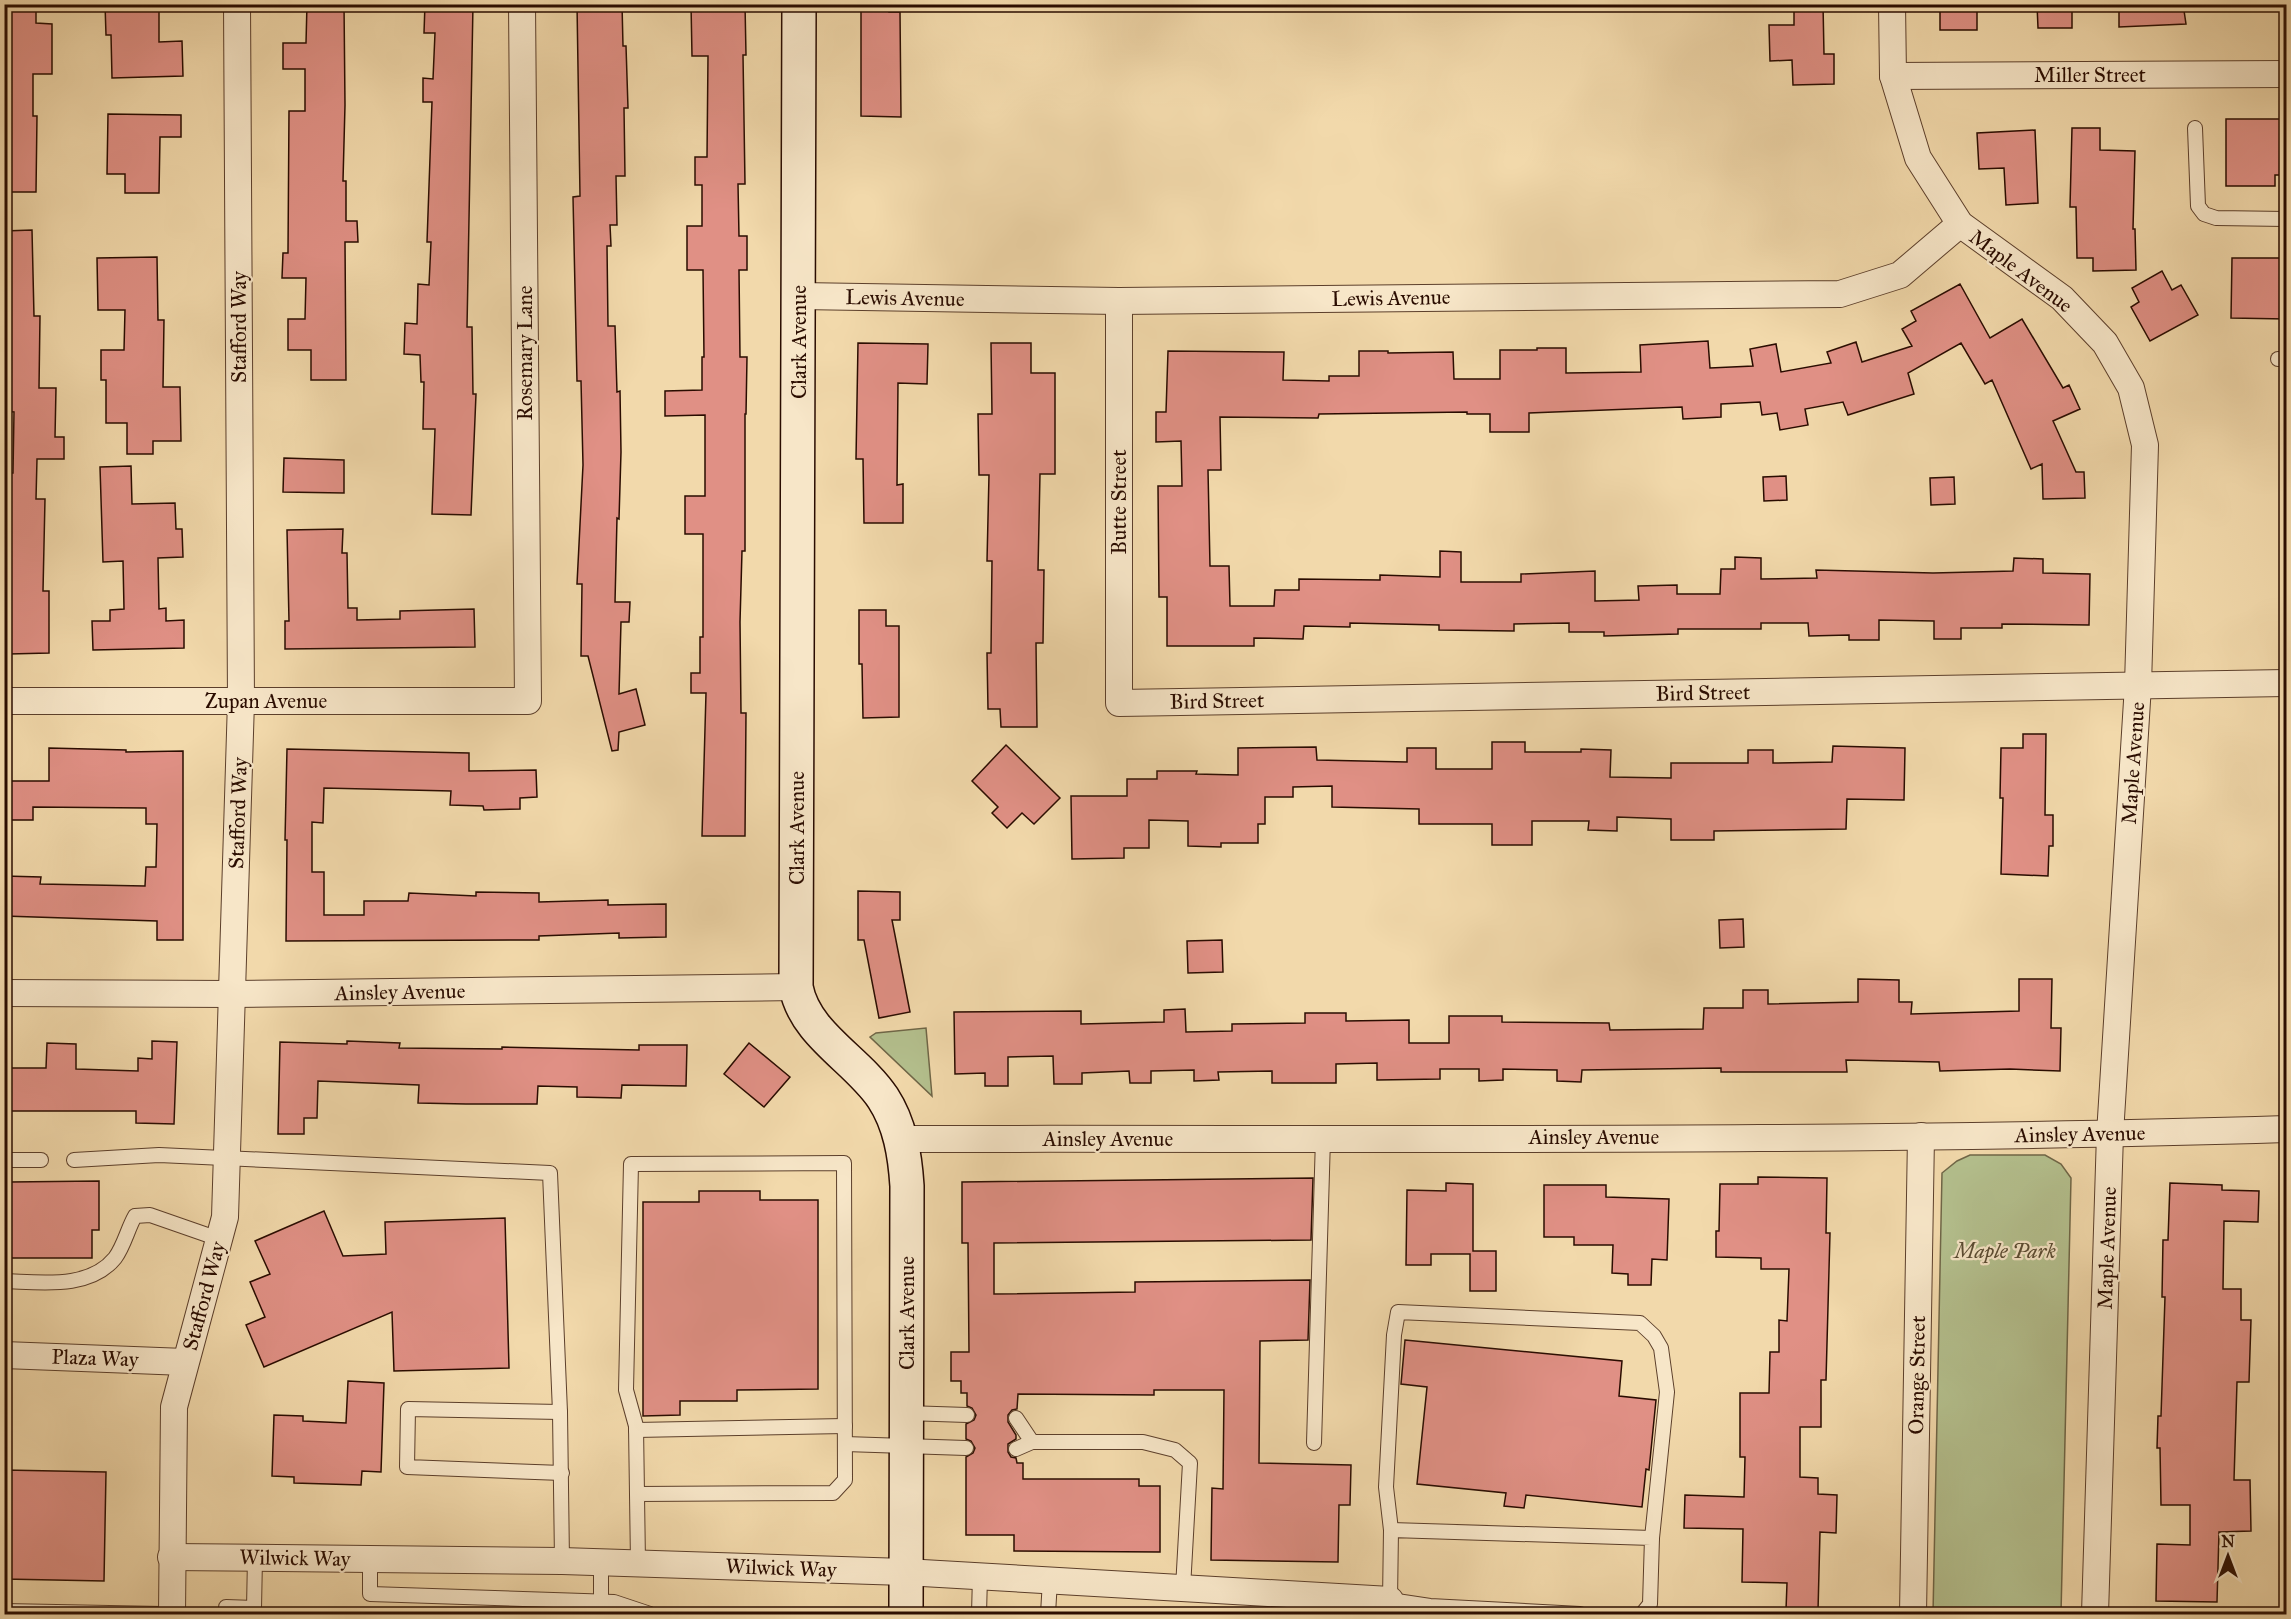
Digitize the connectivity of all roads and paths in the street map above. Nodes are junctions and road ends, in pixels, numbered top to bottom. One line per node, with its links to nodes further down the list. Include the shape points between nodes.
1 (237, 4): 15 (street, Stafford Way)
2 (522, 4): 16 (street, Rosemary Lane)
3 (799, 4): 10 (street, Clark Avenue)
4 (1892, 4): 6 (street, Maple Avenue)
5 (2286, 74): 6 (street, Miller Street)
6 (1893, 76): 9 (street, Maple Avenue, via 1918,158)
7 (2195, 128): 8 (lane, via 2198,206 2204,214 2216,218)
8 (2286, 219)
9 (1960, 224): 11 (street, Lewis Avenue, via 1900,275 1840,294); 13 (street, Maple Avenue, via 2062,298 2105,343 2131,388 2145,445)
10 (800, 296): 11 (street, Lewis Avenue); 18 (street, Clark Avenue)
11 (1119, 301): 17 (street, Butte Street)
12 (2286, 683): 13 (street, Bird Street)
13 (2138, 685): 17 (street, Bird Street); 22 (street, Maple Avenue)
14 (4, 701): 15 (street, Zupan Avenue)
15 (241, 701): 16 (street, Zupan Avenue); 20 (street, Stafford Way)
16 (528, 701)
17 (1119, 703)
18 (796, 987): 20 (street, Ainsley Avenue); 25 (street, Clark Avenue, via 803,1013 883,1098)
19 (4, 993): 20 (street, Ainsley Avenue)
20 (232, 994): 26 (street, Stafford Way)
21 (2286, 1129): 22 (street, Ainsley Avenue)
22 (2110, 1134): 23 (street, Ainsley Avenue); 72 (street, Maple Avenue)
23 (1921, 1136): 24 (street, Ainsley Avenue); 71 (street, Orange Street)
24 (1323, 1138): 25 (street, Ainsley Avenue); 41 (lane)
25 (900, 1139): 38 (street, Clark Avenue, via 908,1186)
26 (227, 1158): 29 (lane, via 159,1155); 30 (street, Stafford Way, via 225,1217); 34 (lane, via 550,1173)
27 (4, 1160): 28 (lane)
28 (41, 1160)
29 (74, 1160)
30 (219, 1239): 31 (lane, via 150,1215 135,1216 115,1258 93,1275 66,1283); 33 (street, Stafford Way)
31 (4, 1281)
32 (4, 1355): 33 (street, Plaza Way)
33 (185, 1362): 49 (street, Stafford Way, via 174,1407)
34 (560, 1412): 45 (lane); 45 (lane, via 408,1409 407,1467)
35 (967, 1415): 38 (lane)
36 (1016, 1418): 40 (lane)
37 (845, 1426): 39 (lane); 39 (lane, via 844,1163 631,1164 626,1390); 42 (lane)
38 (906, 1429): 42 (lane); 43 (lane); 55 (street, Clark Avenue)
39 (636, 1430): 46 (lane)
40 (1032, 1442): 44 (lane); 58 (lane, via 1143,1442 1175,1450 1190,1463)
41 (1314, 1443)
42 (845, 1444): 46 (lane, via 845,1480 833,1493)
43 (966, 1448)
44 (1016, 1449)
45 (562, 1473): 52 (lane)
46 (637, 1494): 54 (lane)
47 (1391, 1530): 48 (lane); 48 (lane, via 1386,1487 1398,1312 1641,1323 1661,1348 1667,1392); 60 (lane)
48 (1652, 1538): 70 (lane, via 1650,1604)
49 (171, 1557): 50 (street, Wilwick Way); 64 (street, Stafford Way)
50 (255, 1558): 51 (street, Wilwick Way); 62 (lane, via 254,1608)
51 (370, 1559): 52 (street, Wilwick Way); 59 (lane, via 370,1594)
52 (562, 1561): 53 (street, Wilwick Way)
53 (601, 1563): 54 (street, Wilwick Way); 59 (lane)
54 (638, 1563): 55 (street, Wilwick Way)
55 (905, 1572): 56 (street, Wilwick Way); 66 (street, Clark Avenue)
56 (980, 1576): 57 (street, Wilwick Way); 67 (lane)
57 (1050, 1580): 58 (street, Wilwick Way); 68 (lane)
58 (1183, 1588): 60 (street, Wilwick Way)
59 (601, 1601): 65 (lane)
60 (1393, 1607): 69 (lane)
61 (4, 1611): 63 (lane)
62 (226, 1611)
63 (162, 1614)
64 (172, 1614)
65 (650, 1614)
66 (906, 1614)
67 (979, 1614)
68 (1048, 1614)
69 (1580, 1614)
70 (1642, 1614)
71 (1913, 1614)
72 (2095, 1614)

